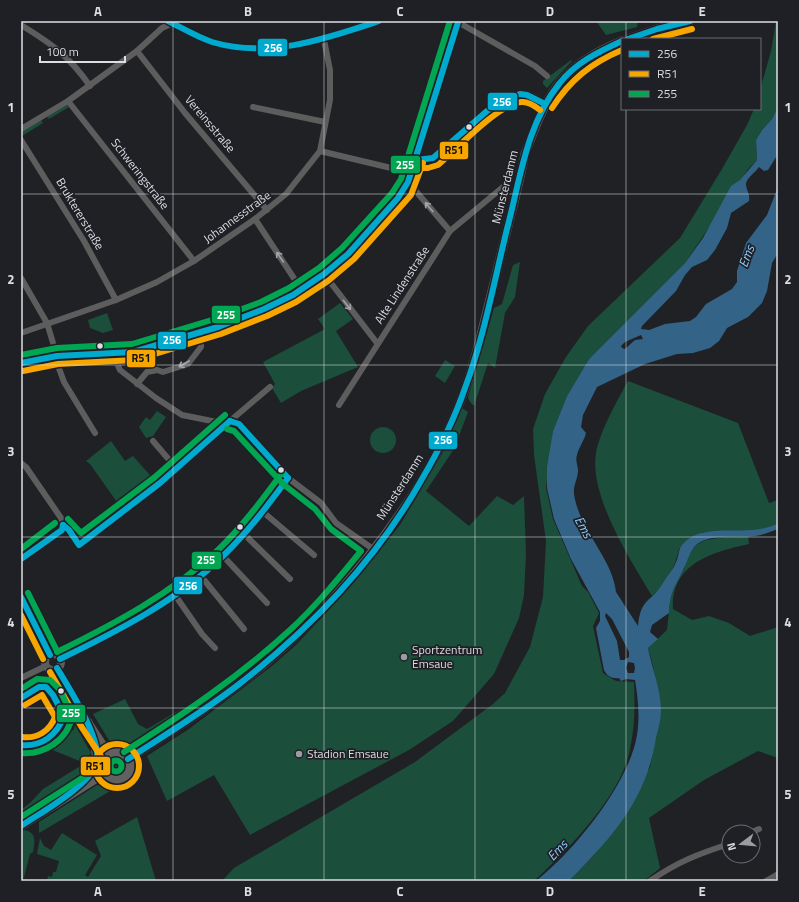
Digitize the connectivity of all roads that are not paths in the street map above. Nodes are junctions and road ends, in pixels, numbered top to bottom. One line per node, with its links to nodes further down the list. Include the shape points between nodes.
1 (379, 21): 7 (street)
2 (457, 21): 10 (street, via 535,66); 19 (street)
3 (690, 21): 6 (main road)
4 (172, 22): 7 (street, via 211,42 230,47 279,48); 9 (street, via 157,31)
5 (21, 25): 11 (street, via 56,47 74,64)
6 (631, 38)
7 (324, 40): 15 (street, Johannesstraße, via 330,70 330,100)
8 (621, 41): 13 (main road, Münsterdamm, via 595,52 577,65 555,87)
9 (137, 51): 11 (street); 23 (street, Vereinsstraße, via 185,113)
10 (547, 76)
11 (90, 86): 12 (street)
12 (68, 101): 16 (street); 26 (street, Schweringstraße)
13 (545, 104): 19 (street, via 528,95 510,97 483,114 433,158); 50 (main road, Münsterdamm, via 526,154 477,348 460,404 418,484)
14 (253, 107): 15 (street)
15 (325, 122): 18 (street, Johannesstraße)
16 (21, 129)
17 (21, 140): 30 (street, Bruktererstraße, via 88,248)
18 (320, 151): 20 (street); 23 (street, Johannesstraße, via 286,194)
19 (416, 160): 20 (street)
20 (412, 173): 21 (street)
21 (408, 182): 25 (street, one-way to 21); 27 (street, via 398,198 348,254)
22 (503, 187): 25 (street, Alte Lindenstraße)
23 (267, 210): 24 (street, Johannesstraße)
24 (254, 220): 26 (street, Johannesstraße); 29 (street, one-way to 24)
25 (450, 231): 34 (street, Alte Lindenstraße)
26 (194, 261): 30 (street, Johannesstraße, via 157,282)
27 (324, 274): 29 (street); 34 (street, one-way to 34)
28 (21, 278): 31 (street)
29 (301, 289): 32 (street, via 259,311)
30 (116, 300): 31 (street, Johannesstraße)
31 (46, 323): 33 (street, Johannesstraße); 36 (street)
32 (201, 332): 35 (street, via 133,352); 38 (street, one-way to 38, via 201,347 188,364 163,372 147,372)
33 (21, 333)
34 (377, 343): 40 (street, Alte Lindenstraße)
35 (112, 354): 36 (street); 38 (street, via 120,370)
36 (57, 356): 37 (street); 42 (street, via 64,382)
37 (21, 362)
38 (137, 384): 41 (street, via 182,415 217,422)
39 (270, 387): 41 (street)
40 (338, 405)
41 (230, 421): 45 (street); 46 (street, via 239,424)
42 (95, 433)
43 (154, 441): 45 (street)
44 (21, 462): 48 (street, via 61,518)
45 (177, 469): 48 (street, via 79,545)
46 (288, 478): 47 (street); 50 (street, via 321,503 336,523)
47 (263, 512): 49 (street); 51 (street)
48 (63, 525): 53 (street, via 62,530)
49 (244, 534): 52 (street); 55 (street)
50 (373, 549): 68 (main road, Münsterdamm, via 297,635 267,661 214,703)
51 (314, 555)
52 (223, 556): 54 (street); 58 (street)
53 (21, 559)
54 (200, 575): 56 (street); 59 (street)
55 (290, 579)
56 (175, 595): 60 (street); 62 (street)
57 (21, 597): 61 (street)
58 (267, 603)
59 (244, 629)
60 (215, 648)
61 (50, 655): 62 (street, via 56,655); 63 (street, via 46,659)
62 (60, 659): 64 (street)
63 (46, 666): 64 (street, via 51,670); 65 (street)
64 (57, 668): 66 (street)
65 (21, 678)
66 (88, 722): 67 (street); 70 (main road, via 97,751 97,760 92,771)
67 (109, 754): 68 (main road, via 121,753); 69 (main road, via 103,765)
68 (128, 759): 69 (main road, via 129,771 123,778 115,779)
69 (104, 773): 70 (main road)
70 (68, 796): 71 (main road)
71 (21, 826)
72 (721, 847): 74 (street, via 689,857)
73 (778, 874): 75 (street)
74 (650, 881)
75 (766, 881)

